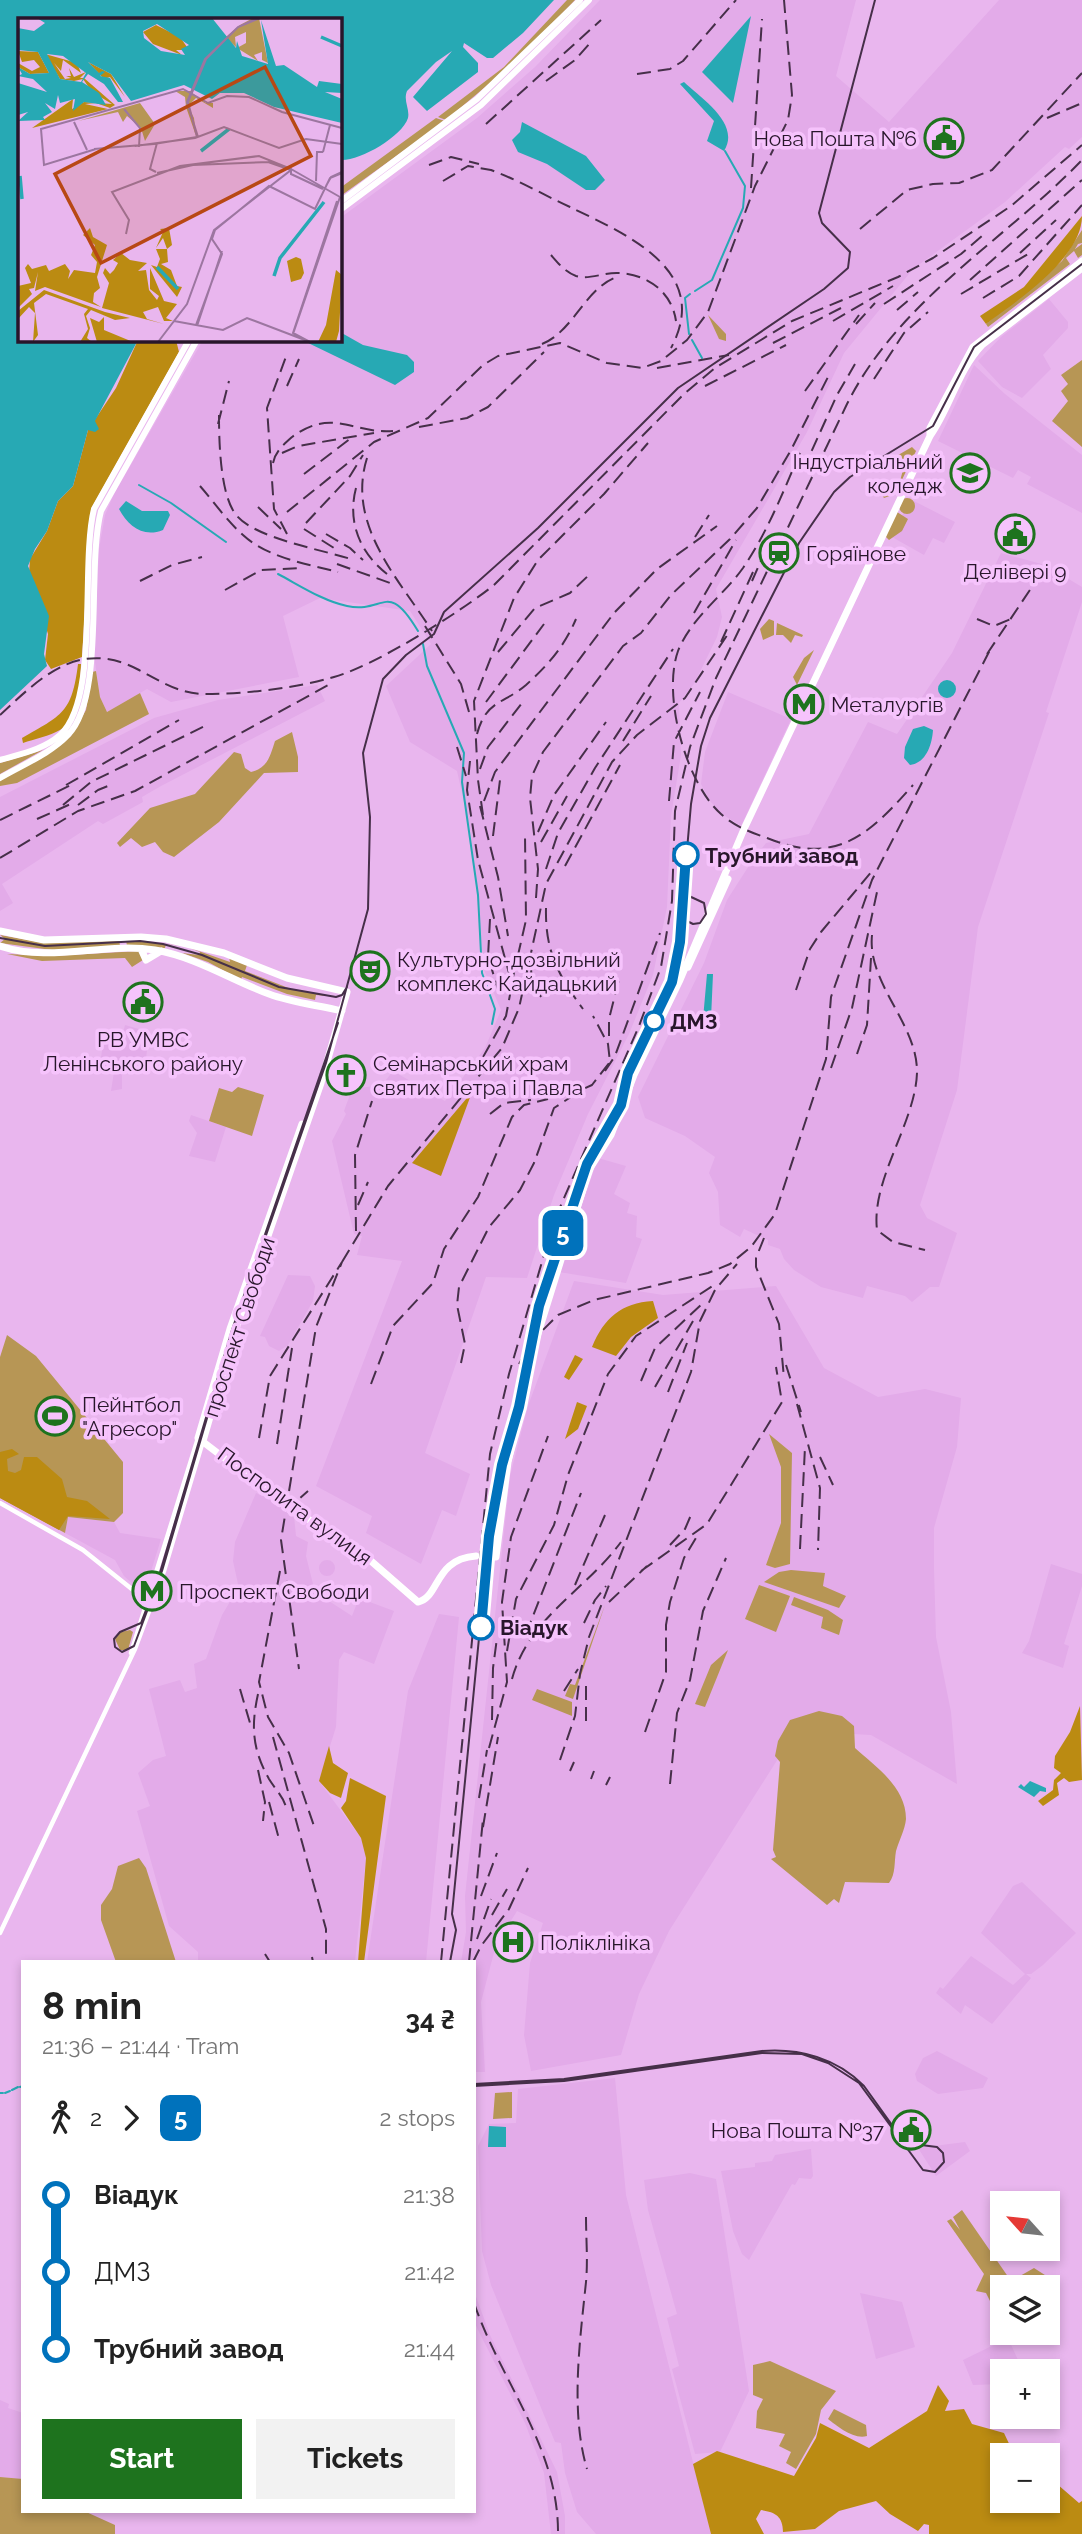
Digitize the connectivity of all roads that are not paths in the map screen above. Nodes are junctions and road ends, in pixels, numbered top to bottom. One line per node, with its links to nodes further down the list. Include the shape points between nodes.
1 (580, 0): 3 (main road, via 469,106)
2 (589, 0): 4 (main road, via 470,114)
3 (341, 201)
4 (341, 209)
5 (1082, 261): 9 (highway, via 973,347)
6 (1082, 268): 9 (highway, via 976,351)
7 (188, 341): 10 (main road, via 94,509 89,539)
8 (196, 341): 10 (main road, via 101,511)
9 (930, 436): 22 (highway, via 750,817 694,956 637,1067 611,1135 589,1170 536,1340 508,1462)
10 (88, 640): 11 (main road)
11 (85, 690): 12 (main road, via 76,714 57,737); 13 (main road, via 81,715 67,736)
12 (0, 760)
13 (0, 778)
14 (0, 931): 15 (highway, via 44,940)
15 (121, 937): 17 (highway); 18 (highway, проспект Свободи, via 166,939 224,953 286,978 345,991)
16 (0, 946): 17 (highway, via 32,952)
17 (122, 949): 18 (highway, via 141,949 146,960 161,951 181,955 277,997)
18 (340, 1010): 19 (highway, проспект Свободи, via 230,1329)
19 (200, 1439): 21 (highway, Посполита вулиця, via 283,1503 363,1553 418,1602 426,1598 447,1567 460,1558); 23 (main road, проспект Свободи)
20 (0, 1503): 23 (main road, via 72,1543)
21 (476, 1556)
22 (493, 1557)
23 (151, 1600): 24 (main road, проспект Свободи, via 130,1661)
24 (0, 1933)

